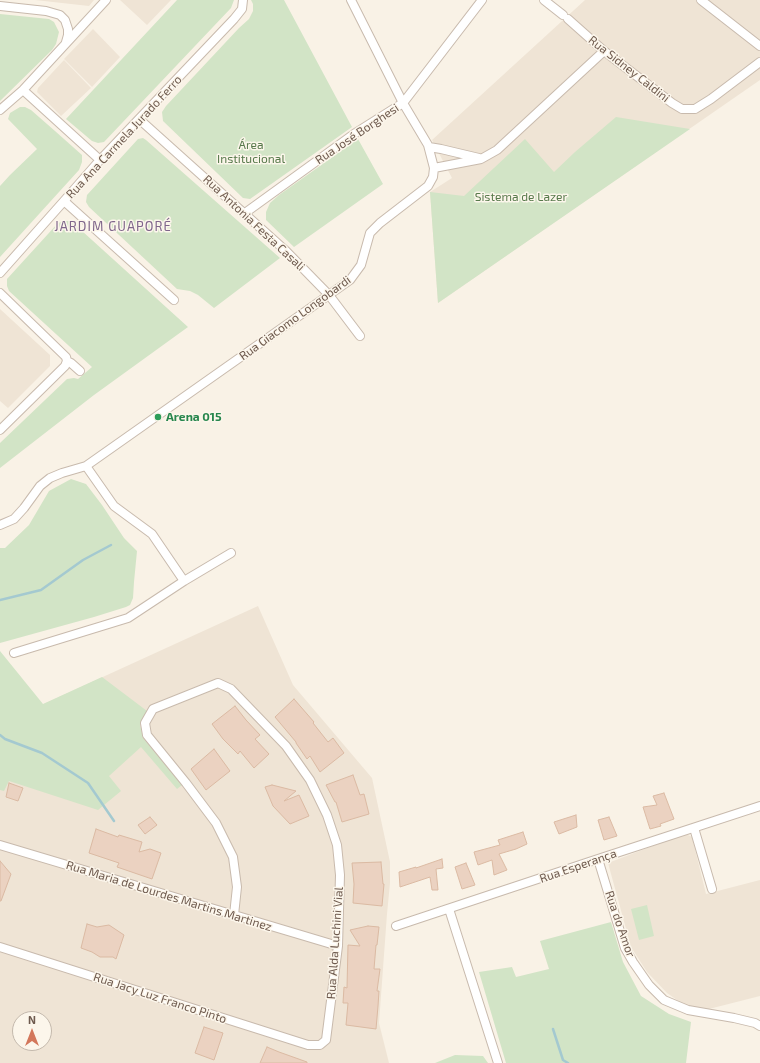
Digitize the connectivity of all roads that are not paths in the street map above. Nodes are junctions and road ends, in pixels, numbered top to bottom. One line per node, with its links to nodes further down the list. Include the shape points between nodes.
1 (106, 0): 8 (street)
2 (244, 0): 15 (street, Rua Ana Carmela Jurado Ferro, via 242,9 234,20)
3 (351, 0): 13 (street)
4 (482, 0): 13 (street, Rua José Borghesi)
5 (544, 0): 10 (street, Rua Sidney Caldini)
6 (701, 0): 9 (street)
7 (0, 6): 8 (street, via 46,11 60,16 68,29)
8 (65, 45): 12 (street)
9 (760, 46)
10 (604, 51): 11 (street, Rua Sidney Caldini, via 682,109 695,109); 17 (street, via 497,150)
11 (760, 62)
12 (23, 90): 14 (street); 18 (street)
13 (403, 103): 16 (street); 21 (street, Rua José Borghesi, via 354,134)
14 (0, 110)
15 (139, 119): 18 (street, Rua Ana Carmela Jurado Ferro); 21 (street, Rua Antonia Festa Casali)
16 (429, 147): 17 (street); 19 (street)
17 (481, 158): 19 (street)
18 (100, 160): 20 (street, Rua Ana Carmela Jurado Ferro)
19 (434, 168): 24 (street, Rua Giacomo Longobardi, via 428,186 370,233 361,265 350,280)
20 (64, 202): 22 (street, Rua Ana Carmela Jurado Ferro); 25 (street)
21 (245, 213): 24 (street, Rua Antonia Festa Casali)
22 (0, 274)
23 (0, 293): 27 (street, via 66,357)
24 (330, 295): 26 (street, Rua Antonia Festa Casali); 30 (street, Rua Giacomo Longobardi)
25 (174, 300)
26 (360, 336)
27 (67, 361): 28 (street); 29 (street, via 65,366)
28 (80, 371)
29 (0, 430)
30 (86, 466): 31 (street, Rua Giacomo Longobardi, via 50,478 40,486 14,519); 33 (street, via 114,506 152,534)
31 (0, 525)
32 (231, 553): 33 (street)
33 (184, 581): 34 (street, via 128,618)
34 (14, 653)
35 (760, 806): 36 (street, Rua Esperança)
36 (694, 828): 38 (street, Rua Esperança); 39 (street)
37 (0, 845): 41 (street, Rua Maria de Lourdes Martins Martinez)
38 (598, 859): 40 (street, Rua Esperança); 45 (street, Rua do Amor, via 625,948 649,985 664,1000 688,1010 734,1018)
39 (712, 889)
40 (450, 909): 42 (street, Rua Esperança); 47 (street)
41 (234, 915): 43 (street, Rua Maria de Lourdes Martins Martinez); 43 (street, Rua Alda Luchini Vial, via 237,887 233,857 216,823 147,735 146,723 153,709 218,684 231,689 286,746 310,780 327,815 337,845 340,875)
42 (396, 926)
43 (338, 946): 46 (street, Rua Alda Luchini Vial, via 326,1040)
44 (0, 947): 46 (street, Rua Jacy Luz Franco Pinto, via 308,1046)
45 (760, 1026)
46 (320, 1045)
47 (498, 1063)

